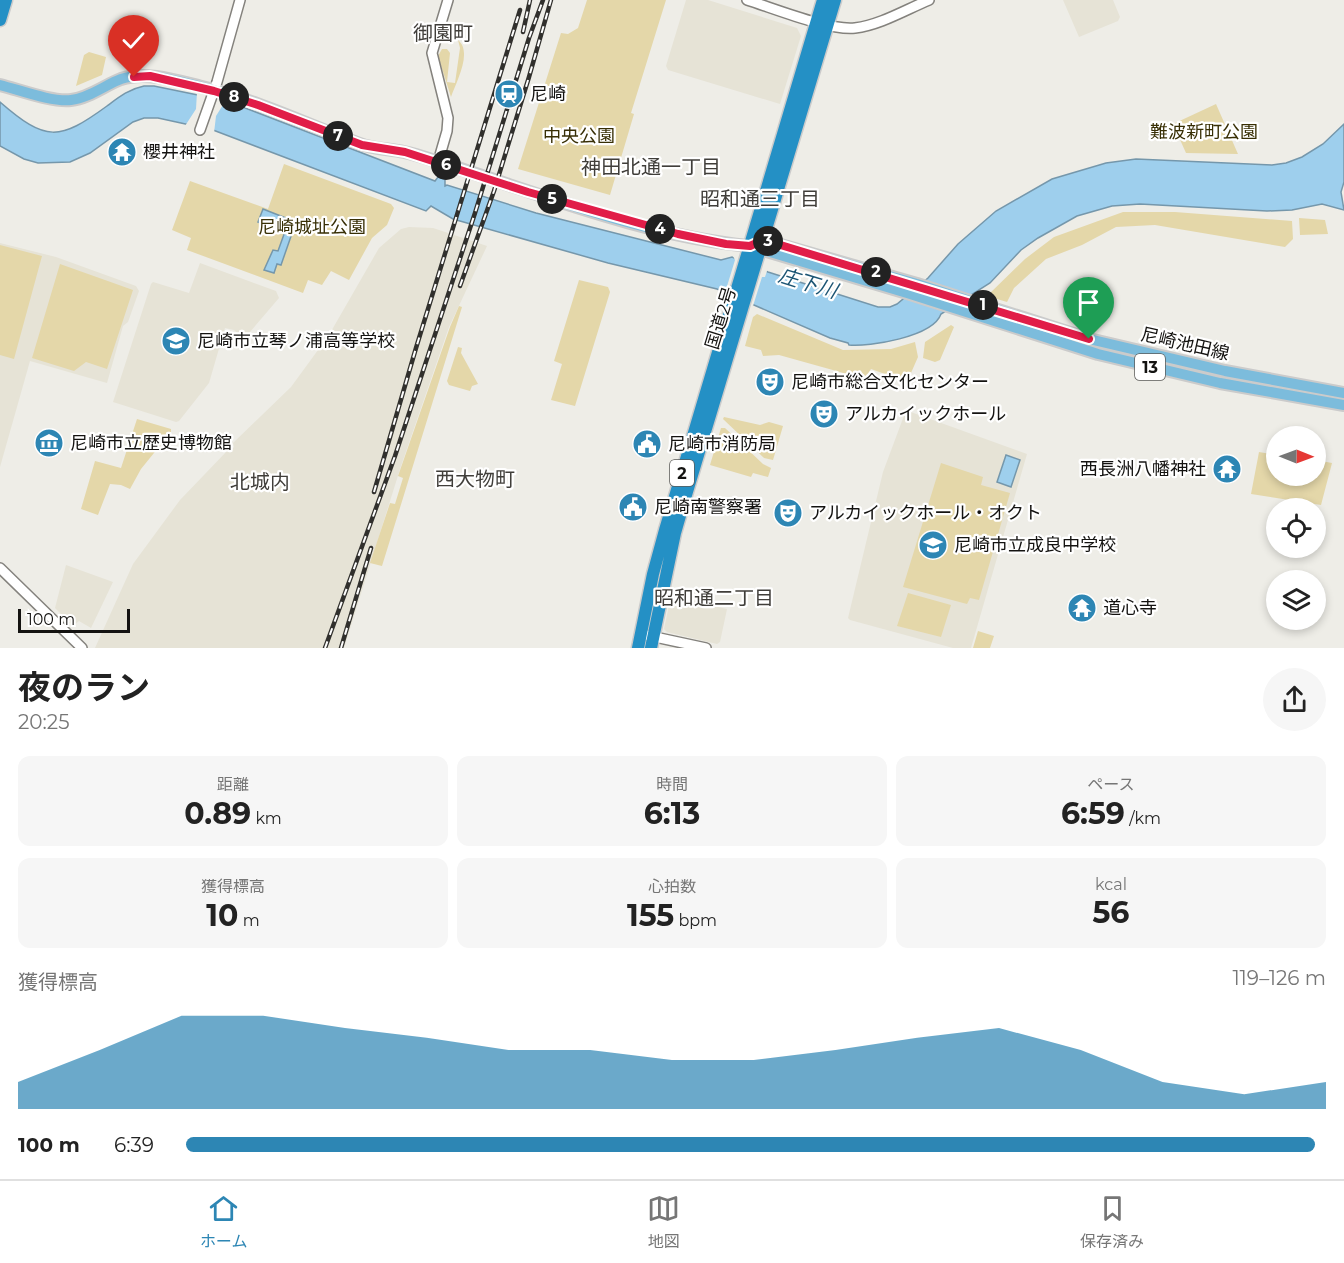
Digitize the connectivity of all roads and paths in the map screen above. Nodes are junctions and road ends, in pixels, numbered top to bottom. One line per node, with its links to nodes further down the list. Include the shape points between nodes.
1 (6, 0): 8 (highway)
2 (240, 0): 11 (street)
3 (448, 0): 13 (street, via 432,53 448,118)
4 (747, 0): 9 (street)
5 (823, 0): 9 (highway, 国道2号 / 2)
6 (836, 0): 9 (highway, 国道2号 / 2)
7 (929, 0): 9 (street, via 857,28)
8 (0, 20)
9 (822, 23): 14 (highway, 国道2号 / 2)
10 (0, 85): 11 (main road, via 70,100 121,79 150,76)
11 (213, 93): 12 (street); 13 (main road, via 258,105 362,145)
12 (200, 130)
13 (438, 162): 14 (main road, via 627,221)
14 (755, 251): 15 (main road, 尼崎池田線 / 13, via 917,285 1100,341 1225,371); 16 (main road, 尼崎池田線 / 13, via 907,293 1128,363); 18 (highway, 国道2号 / 2)
15 (1344, 393)
16 (1344, 405)
17 (0, 568): 19 (street)
18 (648, 639): 20 (highway, 国道2号 / 2); 21 (street)
19 (82, 648)
20 (638, 648)
21 (706, 648)

